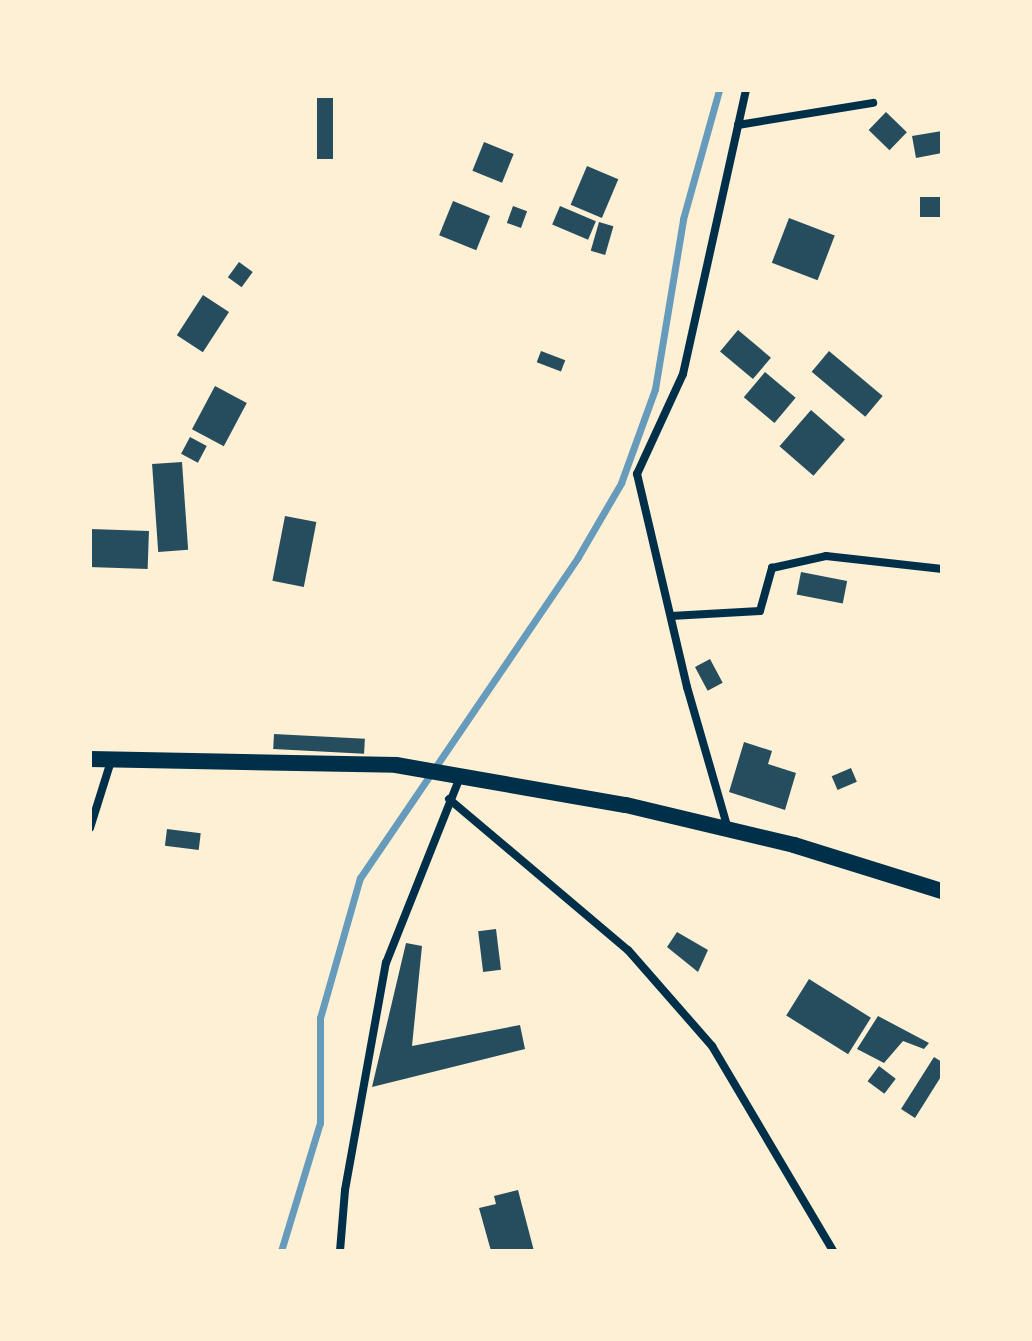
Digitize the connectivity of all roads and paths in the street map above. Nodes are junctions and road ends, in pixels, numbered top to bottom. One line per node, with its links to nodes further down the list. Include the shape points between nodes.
1 (746, 90): 3 (street)
2 (873, 103): 3 (street)
3 (738, 125): 5 (street, via 683,374 637,474)
4 (942, 569): 5 (street, via 826,556 772,568 760,611)
5 (671, 616): 11 (street)
6 (90, 759): 7 (main road)
7 (111, 761): 8 (main road, via 396,765); 10 (street)
8 (455, 776): 9 (street); 11 (main road, via 626,805)
9 (449, 799): 13 (street, via 386,963 345,1190); 14 (street, via 628,950 712,1046)
10 (90, 828)
11 (728, 829): 12 (main road)
12 (942, 891)
13 (340, 1251)
14 (833, 1251)

